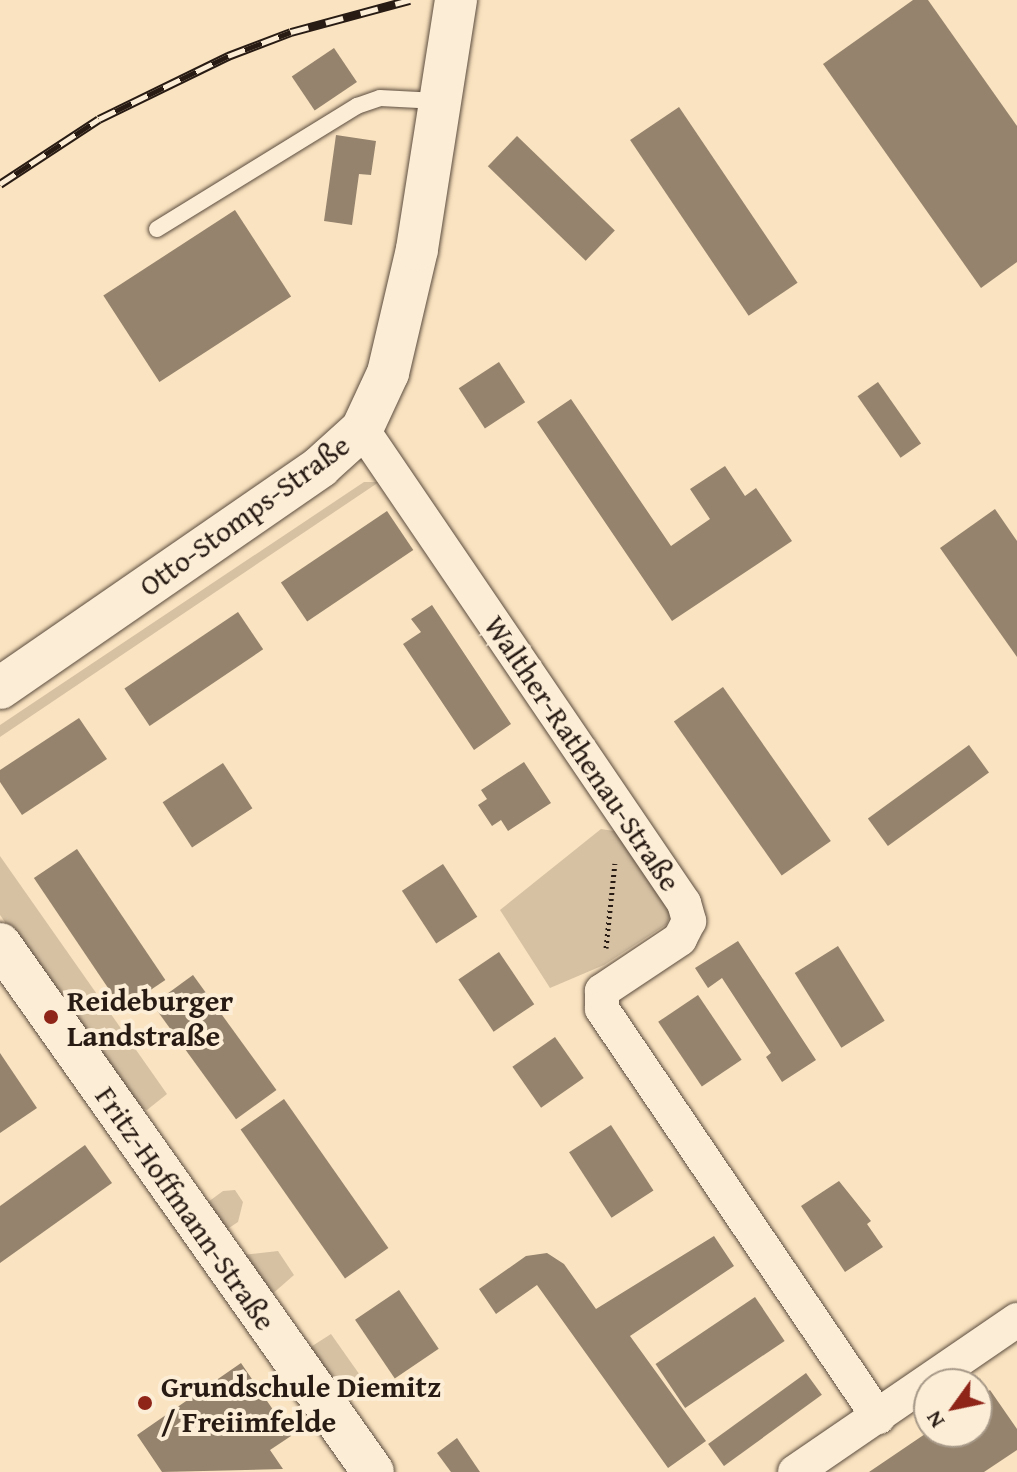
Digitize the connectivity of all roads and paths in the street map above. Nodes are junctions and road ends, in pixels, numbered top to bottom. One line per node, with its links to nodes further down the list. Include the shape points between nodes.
1 (456, 0): 2 (street, Otto-Stomps-Straße)
2 (440, 101): 3 (lane, via 380,98 357,106); 4 (street, Otto-Stomps-Straße, via 417,249 388,373)
3 (157, 229)
4 (362, 429): 5 (street, Otto-Stomps-Straße, via 320,467); 6 (street, Walther-Rathenau-Straße)
5 (0, 688)
6 (620, 806): 8 (path); 8 (street, Walther-Rathenau-Straße, via 684,903 689,921 680,939)
7 (0, 944): 11 (street, Fritz-Hoffmann-Straße)
8 (602, 991): 10 (street, via 602,1009)
9 (1017, 1320): 10 (street)
10 (878, 1417): 12 (street)
11 (373, 1472)
12 (795, 1472)

